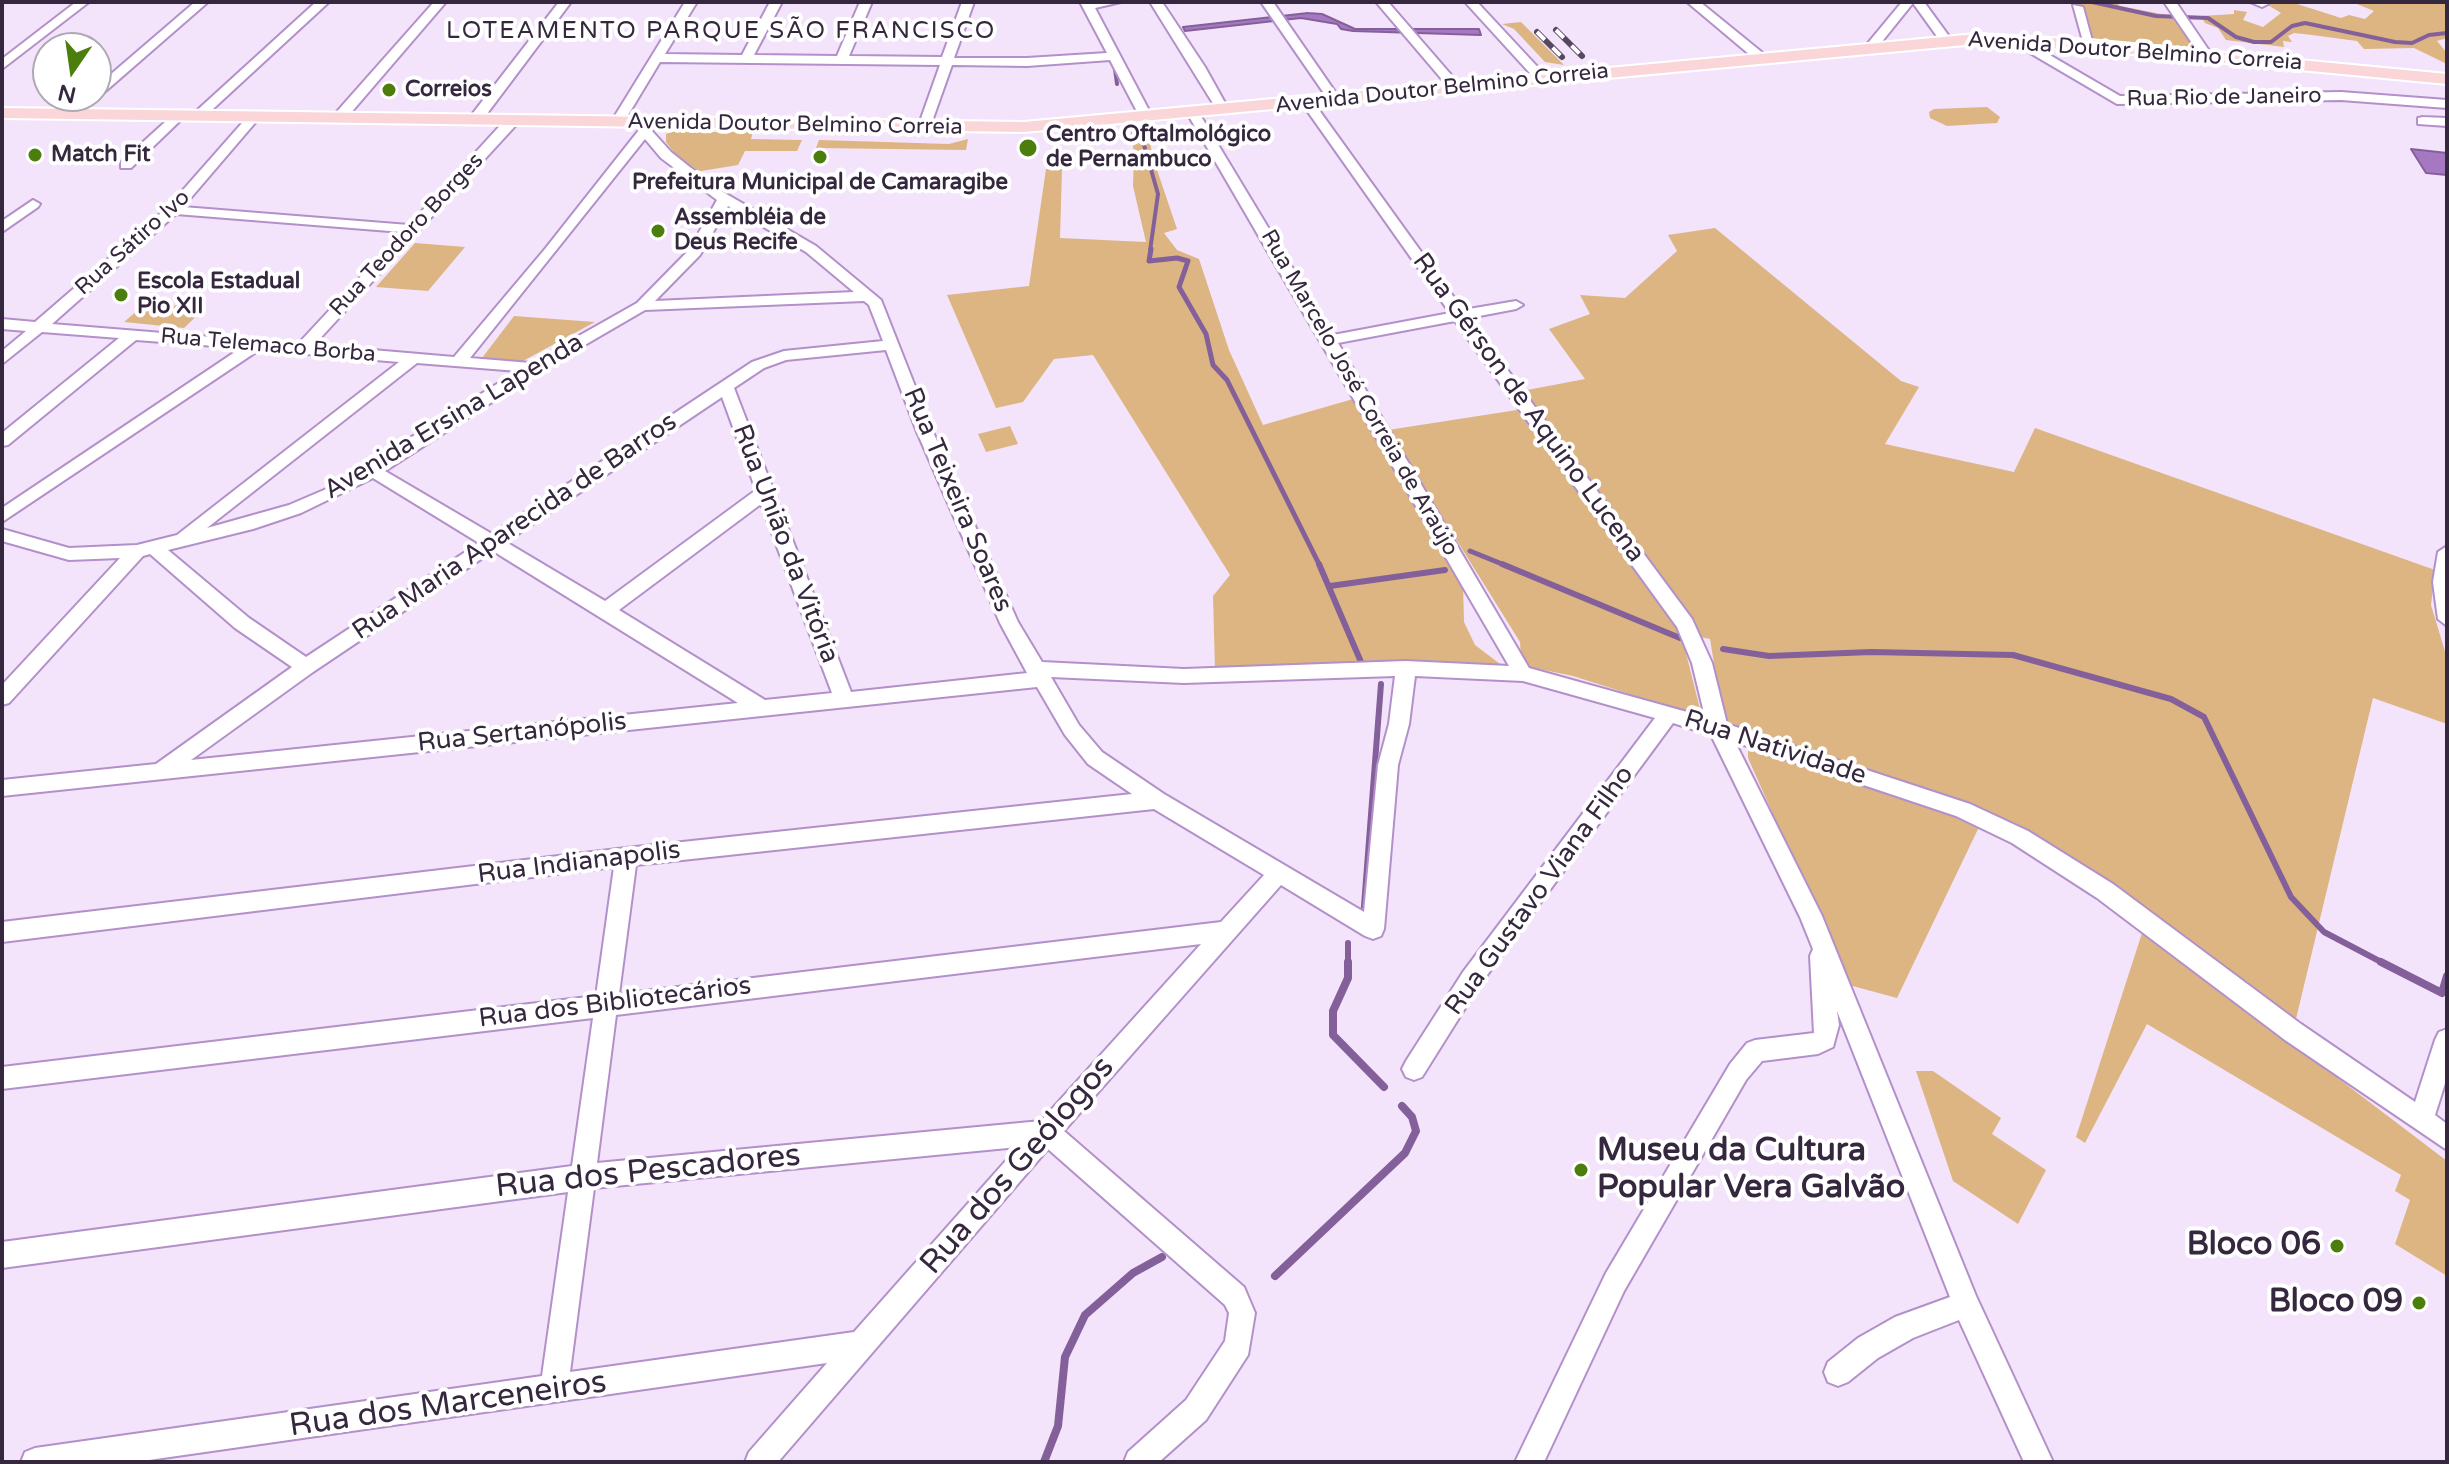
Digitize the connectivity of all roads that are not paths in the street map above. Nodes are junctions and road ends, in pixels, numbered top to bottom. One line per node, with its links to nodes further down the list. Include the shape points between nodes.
1 (83, 2): 32 (street)
2 (202, 2): 35 (street)
3 (323, 2): 46 (street)
4 (440, 2): 49 (street)
5 (565, 2): 50 (street)
6 (691, 2): 28 (street)
7 (776, 2): 29 (street)
8 (866, 2): 30 (street)
9 (968, 2): 31 (street)
10 (1115, 2): 18 (street)
11 (1156, 2): 40 (street)
12 (1267, 2): 37 (street)
13 (1382, 2): 36 (street)
14 (1471, 2): 33 (street)
15 (1693, 2): 27 (street)
16 (1908, 2): 24 (street)
17 (1918, 2): 21 (street)
18 (1087, 4): 26 (street)
19 (2077, 7): 23 (street)
20 (2176, 11): 25 (street)
21 (1945, 39): 22 (main road, Avenida Doutor Belmino Correia); 24 (main road, Avenida Doutor Belmino Correia)
22 (2017, 40): 23 (main road, Avenida Doutor Belmino Correia); 39 (street, Rua Rio de Janeiro, via 2117,100 2341,96)
23 (2090, 45): 25 (main road, Avenida Doutor Belmino Correia)
24 (1872, 46): 27 (main road, Avenida Doutor Belmino Correia)
25 (2206, 55): 34 (main road, Avenida Doutor Belmino Correia)
26 (1116, 56): 31 (street); 48 (street)
27 (1760, 57): 33 (main road, Avenida Doutor Belmino Correia)
28 (655, 58): 29 (street); 53 (street)
29 (746, 59): 30 (street)
30 (841, 60): 31 (street)
31 (945, 62): 56 (street)
32 (2, 65)
33 (1542, 79): 36 (main road, Avenida Doutor Belmino Correia)
34 (2447, 79)
35 (112, 80)
36 (1455, 87): 37 (main road, Avenida Doutor Belmino Correia)
37 (1334, 99): 38 (main road, Avenida Doutor Belmino Correia)
38 (1307, 102): 40 (main road, Avenida Doutor Belmino Correia); 66 (street, Rua Gérson de Aquino Lucena)
39 (2447, 104)
40 (1223, 110): 43 (main road, Avenida Doutor Belmino Correia)
41 (74, 112): 44 (street)
42 (2, 113): 44 (main road, Avenida Doutor Belmino Correia)
43 (1193, 113): 48 (main road, Avenida Doutor Belmino Correia); 70 (street, Rua Marcelo José Correia de Araújo)
44 (72, 114): 45 (main road, Avenida Doutor Belmino Correia)
45 (179, 116): 46 (main road, Avenida Doutor Belmino Correia); 57 (street)
46 (197, 117): 47 (main road, Avenida Doutor Belmino Correia)
47 (254, 117): 49 (main road, Avenida Doutor Belmino Correia); 60 (street, Rua Sátiro Ivo)
48 (1147, 118): 56 (main road, Avenida Doutor Belmino Correia, via 1024,127)
49 (338, 119): 50 (main road, Avenida Doutor Belmino Correia)
50 (475, 120): 51 (main road, Avenida Doutor Belmino Correia)
51 (512, 121): 53 (main road, Avenida Doutor Belmino Correia); 62 (street, Rua Teodoro Borges)
52 (2423, 121): 54 (street)
53 (617, 122): 55 (main road, Avenida Doutor Belmino Correia)
54 (2447, 122)
55 (646, 127): 56 (main road, Avenida Doutor Belmino Correia); 58 (street, Rua Teixeira Soares, via 666,155); 76 (street)
56 (924, 127)
57 (126, 165)
58 (725, 199): 63 (street, Rua Teixeira Soares, via 811,249); 65 (street, Avenida Ersina Lapenda, via 695,252)
59 (2, 208): 61 (street, via 33,204)
60 (173, 210): 62 (street); 68 (street, Rua Sátiro Ivo)
61 (2, 228)
62 (411, 229): 73 (street, Rua Teodoro Borges)
63 (867, 296): 65 (street); 72 (street, Rua Teixeira Soares, via 876,303)
64 (1516, 305): 66 (street)
65 (642, 306): 77 (street, Avenida Ersina Lapenda)
66 (1459, 316): 70 (street); 99 (street, Rua Gérson de Aquino Lucena, via 1685,624 1702,663)
67 (2, 324): 68 (street, Rua Telemaco Borba)
68 (40, 327): 69 (street, Rua Telemaco Borba); 74 (street, Rua Sátiro Ivo)
69 (134, 334): 71 (street, Rua Telemaco Borba); 79 (street)
70 (1329, 340): 94 (street, Rua Marcelo José Correia de Araújo)
71 (258, 344): 73 (street, Rua Telemaco Borba); 82 (street)
72 (893, 345): 78 (street, Rua Maria Aparecida de Barros, via 771,359); 93 (street, Rua Teixeira Soares, via 1009,623)
73 (303, 348): 75 (street, Rua Telemaco Borba)
74 (2, 359)
75 (412, 359): 76 (street, Rua Telemaco Borba); 84 (street)
76 (458, 362): 77 (street, Rua Telemaco Borba)
77 (534, 368): 80 (street, Avenida Ersina Lapenda)
78 (726, 387): 81 (street, Rua União da Vitória); 85 (street, Rua Maria Aparecida de Barros)
79 (2, 441)
80 (373, 471): 84 (street, Avenida Ersina Lapenda, via 295,509); 85 (street)
81 (764, 493): 89 (street); 96 (street, Rua União da Vitória)
82 (2, 516)
83 (10, 537): 86 (street, Avenida Ersina Lapenda, via 69,554); 88 (street)
84 (180, 540): 86 (street, Avenida Ersina Lapenda)
85 (490, 543): 89 (street); 91 (street, Rua Maria Aparecida de Barros)
86 (145, 549): 91 (street); 95 (street)
87 (2447, 552): 90 (street, via 2442,582)
88 (2, 554)
89 (606, 610): 97 (street)
90 (2447, 619)
91 (306, 667): 100 (street, Rua Maria Aparecida de Barros)
92 (1406, 668): 93 (street, Rua Natividade, via 1184,676); 94 (street, Rua Natividade); 104 (street, Rua Teixeira Soares, via 1388,765 1373,929)
93 (1038, 674): 96 (street, Rua Sertanópolis); 102 (street, Rua Teixeira Soares, via 1095,758)
94 (1523, 674): 98 (street, Rua Natividade)
95 (2, 698)
96 (844, 700): 97 (street, Rua Sertanópolis)
97 (763, 709): 100 (street, Rua Sertanópolis)
98 (1669, 714): 99 (street, Rua Natividade); 112 (street, Rua Gustavo Viana Filho, via 1471,979)
99 (1718, 729): 107 (street, Rua Gérson de Aquino Lucena); 114 (street, Rua Natividade, via 1963,810 2020,837 2105,891)
100 (161, 770): 101 (street, Rua Sertanópolis)
101 (2, 788)
102 (1157, 800): 103 (street, Rua Indianapolis); 104 (street, Rua Teixeira Soares)
103 (626, 857): 106 (street, Rua Indianapolis); 108 (street)
104 (1280, 872): 105 (street, Rua dos Geólogos)
105 (1228, 931): 108 (street, Rua dos Bibliotecários); 115 (street, Rua dos Geólogos)
106 (2, 932)
107 (1819, 936): 109 (street, Rua Gérson de Aquino Lucena); 110 (street)
108 (606, 1004): 113 (street, Rua dos Bibliotecários); 117 (street)
109 (1856, 1023): 110 (street); 119 (street, Rua Gérson de Aquino Lucena)
110 (1827, 1025): 126 (street, via 1822,1042 1755,1051 1738,1072 1615,1282)
111 (2447, 1040): 114 (street)
112 (1414, 1069)
113 (2, 1078)
114 (2421, 1120): 116 (street)
115 (1047, 1132): 117 (street, Rua dos Pescadores); 120 (street, Rua dos Geólogos); 125 (street, via 1235,1296 1242,1313 1238,1345 1196,1410)
116 (2447, 1138)
117 (584, 1177): 118 (street, Rua dos Pescadores); 122 (street)
118 (2, 1255)
119 (1966, 1304): 121 (street, via 1905,1327); 127 (street, Rua Gérson de Aquino Lucena)
120 (860, 1345): 122 (street, Rua dos Marceneiros); 124 (street, Rua dos Geólogos)
121 (1838, 1372)
122 (554, 1390): 123 (street, Rua dos Marceneiros)
123 (35, 1462)
124 (759, 1462)
125 (1138, 1462)
126 (1529, 1462)
127 (2039, 1462)

